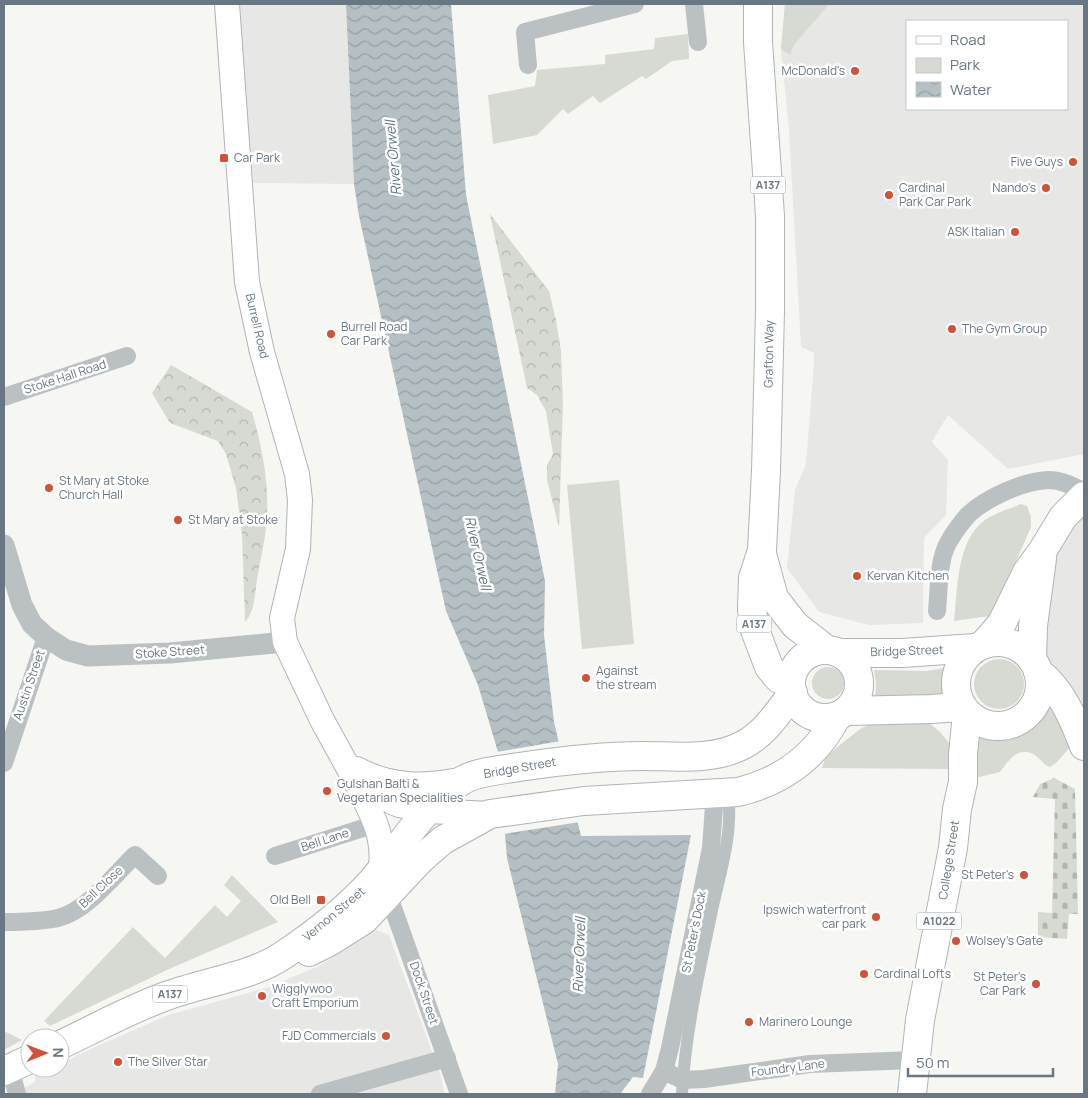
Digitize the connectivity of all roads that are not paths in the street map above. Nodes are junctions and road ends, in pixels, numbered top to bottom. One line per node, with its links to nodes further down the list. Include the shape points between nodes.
1 (227, 4): 15 (main road, Burrell Road, via 247,282 262,352 297,474 300,500 298,549 282,618)
2 (635, 4): 6 (street, via 525,32)
3 (694, 4): 5 (street)
4 (759, 5): 11 (main road, Grafton Way / A137, via 758,42 770,216 769,363)
5 (698, 42)
6 (528, 65)
7 (126, 356): 8 (street, Stoke Hall Road)
8 (4, 397)
9 (1084, 494): 12 (main road, via 1063,518); 13 (street, via 1066,483 1049,480 1018,487 990,499 968,515 947,544 940,571)
10 (4, 545): 14 (street, Stoke Street, via 22,605 32,624)
11 (762, 550): 17 (main road, A137, via 774,598 795,625); 19 (main road, Grafton Way / A137, via 753,578 755,630 769,667)
12 (1043, 550): 16 (main road, via 1027,572 1002,623); 18 (main road, via 1032,626)
13 (937, 611)
14 (46, 637): 15 (street, Stoke Street, via 66,650 88,656 170,653); 26 (street, Austin Street)
15 (285, 642): 23 (main road)
16 (980, 646): 17 (main road, Bridge Street, via 902,653); 18 (main road, via 998,642 1012,644 1024,651); 21 (main road, via 965,657 958,668 956,693)
17 (833, 651): 19 (main road, via 816,651 805,656 796,667); 22 (main road, via 854,665 858,676 856,698)
18 (1035, 666): 21 (main road, via 1040,686 1037,700 1019,721 1006,726 992,726 978,722); 24 (main road, via 1053,684)
19 (792, 688): 22 (main road, via 796,702 810,714 821,718); 27 (main road, Bridge Street / A137, via 766,727 753,739 731,750 698,756 576,758 493,771)
20 (931, 710): 21 (main road); 22 (main road); 25 (main road, via 951,726)
21 (964, 710): 25 (main road, College Street / A1022)
22 (842, 713): 29 (main road, A137, via 820,743 799,764 772,781)
23 (335, 746): 27 (main road, via 354,767 382,780 424,785); 28 (main road)
24 (1084, 746)
25 (963, 754): 39 (main road, College Street / A1022, via 963,782 953,848)
26 (4, 763)
27 (465, 779): 30 (main road, Bridge Street / A137)
28 (355, 780): 30 (main road, via 400,805); 32 (main road)
29 (723, 799): 31 (main road, A137, via 584,801); 41 (street, St Peter's Dock, via 714,806 711,848); 42 (street, via 730,816 694,1003)
30 (428, 811): 31 (main road); 35 (main road, Bridge Street / A137)
31 (494, 814): 35 (main road, A137, via 443,840 420,860)
32 (376, 824): 33 (street, Bell Lane); 35 (main road)
33 (275, 856)
34 (158, 876): 36 (street, Bell Close, via 135,855 72,913 38,921)
35 (386, 880): 37 (main road, Vernon Street / A137, via 360,894 284,955 249,971 161,998); 38 (street, Dock Street)
36 (4, 922)
37 (70, 1040)
38 (447, 1058): 44 (street); 45 (street, Dock Street)
39 (915, 1060): 42 (street, Foundry Lane, via 810,1064 704,1079); 47 (main road, College Street / A1022)
40 (14, 1066): 43 (street)
41 (664, 1071): 42 (street, Foundry Lane); 46 (street, St Peter's Dock)
42 (682, 1087)
43 (18, 1094)
44 (320, 1094)
45 (459, 1094)
46 (650, 1094)
47 (912, 1094)

